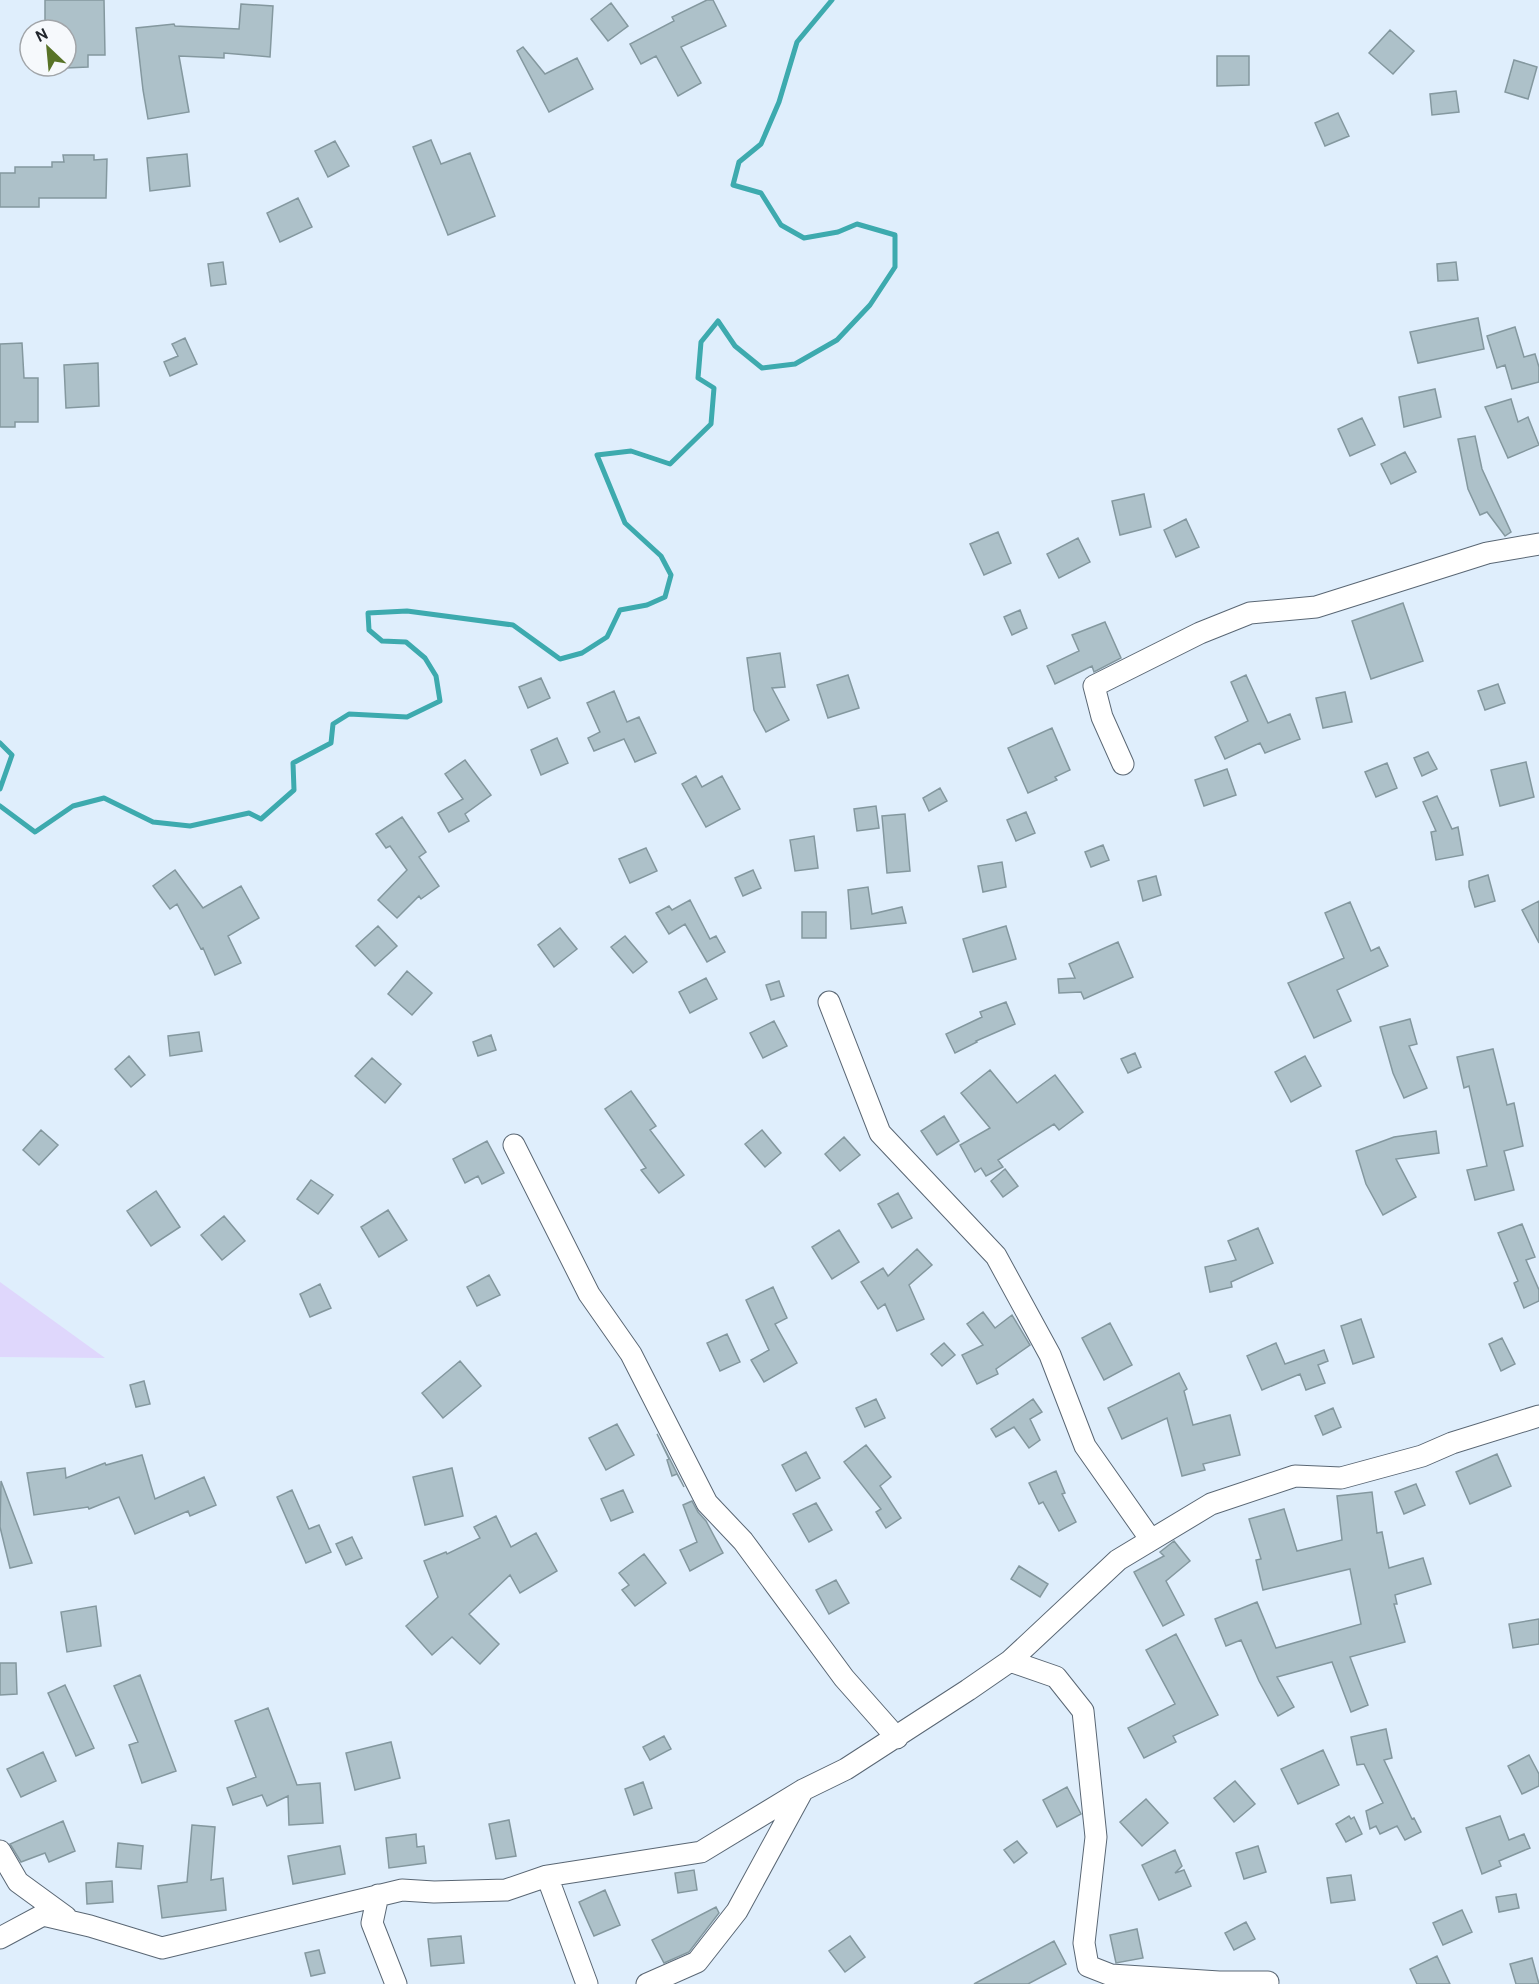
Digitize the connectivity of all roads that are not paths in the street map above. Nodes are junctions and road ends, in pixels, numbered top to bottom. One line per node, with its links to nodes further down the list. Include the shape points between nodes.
1 (1539, 544): 2 (street, via 1487,553 1316,607 1250,613 1200,633 1094,686 1102,717)
2 (1123, 764)
3 (830, 1002): 6 (street, via 880,1133 996,1256 1050,1355 1085,1446)
4 (514, 1145): 8 (street, via 589,1294 631,1354 707,1503 742,1541 844,1678)
5 (1539, 1416): 6 (street, via 1341,1479 1295,1476 1211,1504)
6 (1151, 1540): 7 (street, via 1118,1560)
7 (1010, 1661): 8 (street); 15 (street, via 1056,1677 1083,1711 1096,1837 1084,1943 1088,1966 1112,1974)
8 (897, 1738): 9 (street)
9 (803, 1790): 11 (street, via 701,1852); 18 (street, via 737,1911 697,1962)
10 (0, 1851): 13 (street, via 18,1882)
11 (547, 1876): 12 (street, via 506,1890 402,1890); 17 (street)
12 (378, 1895): 13 (street, via 162,1948); 16 (street, via 372,1923)
13 (72, 1922): 14 (street, via 43,1915)
14 (0, 1938)
15 (1268, 1982)
16 (396, 1984)
17 (587, 1984)
18 (647, 1984)

